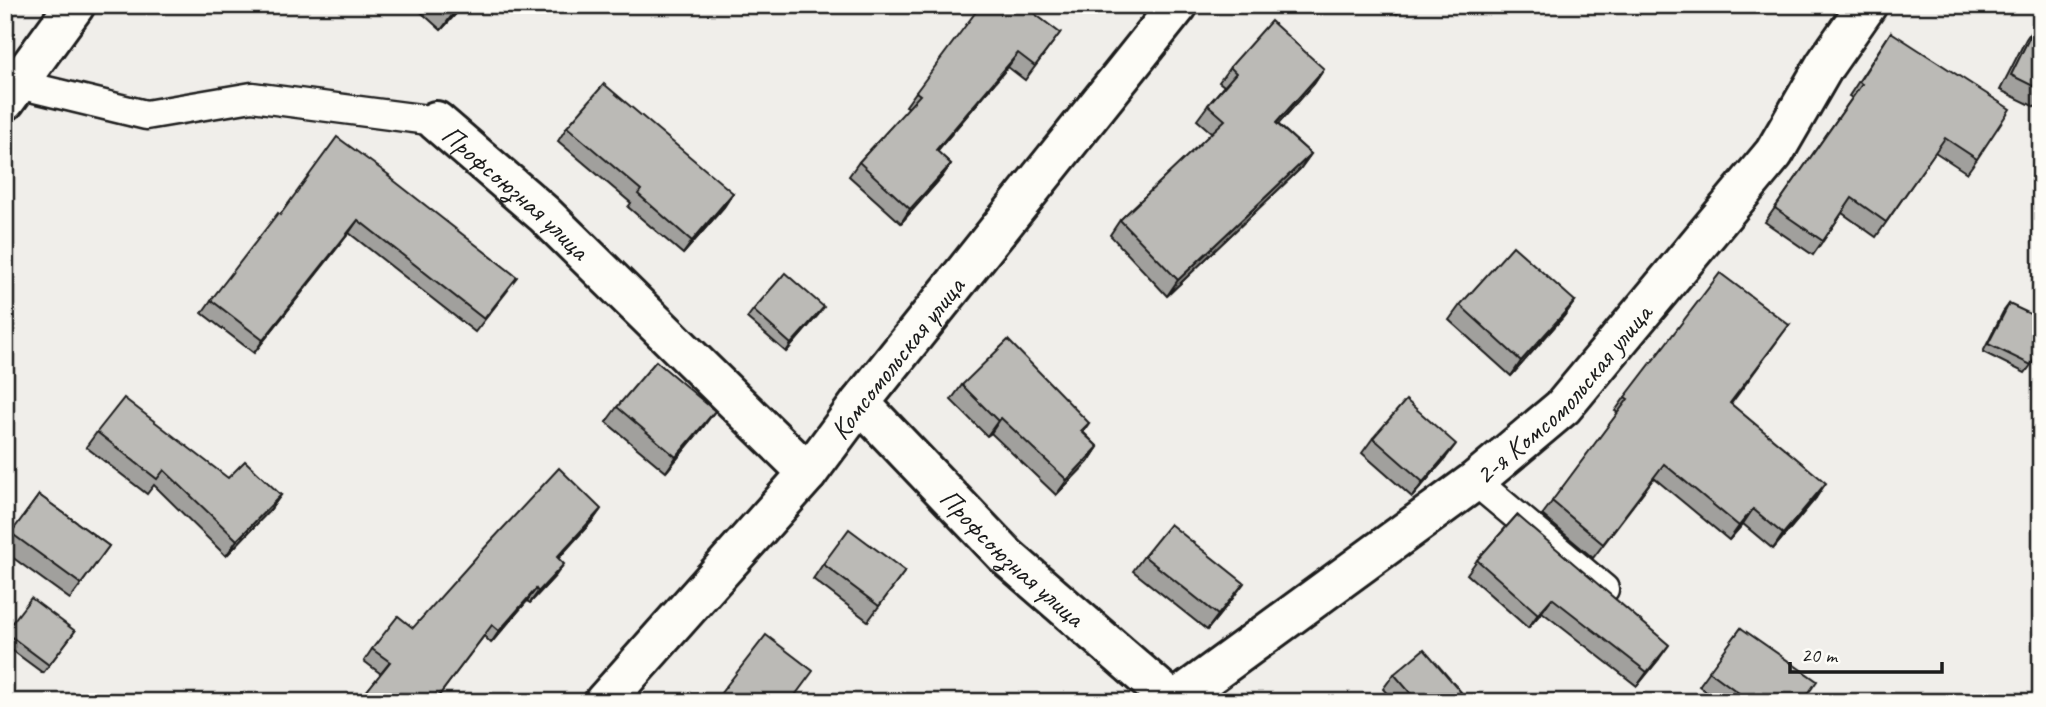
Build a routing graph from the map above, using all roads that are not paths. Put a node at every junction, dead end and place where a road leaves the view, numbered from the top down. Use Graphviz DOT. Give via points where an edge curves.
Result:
graph roads {
  1 [pos="75,5"];
  2 [pos="1178,5"];
  3 [pos="1867,5"];
  4 [pos="11,93"];
  5 [pos="436,121"];
  6 [pos="860,403"];
  7 [pos="807,473"];
  8 [pos="1475,481"];
  9 [pos="1604,589"];
  10 [pos="604,702"];
  11 [pos="1174,702"];
  1 -- 4 [label="street"];
  2 -- 6 [label="street, Комсомольская улица"];
  3 -- 8 [label="street, 2-я Комсомольская улица" via="1766,164 1563,407"];
  4 -- 5 [label="lane, Профсоюзная улица" via="146,115 252,97"];
  5 -- 7 [label="street, Профсоюзная улица" via="544,214"];
  6 -- 7 [label="street, Комсомольская улица"];
  6 -- 11 [label="street, Профсоюзная улица" via="1006,556"];
  7 -- 10 [label="street, Комсомольская улица"];
  8 -- 9 [label="lane"];
  8 -- 11 [label="street, 2-я Комсомольская улица"];
}
